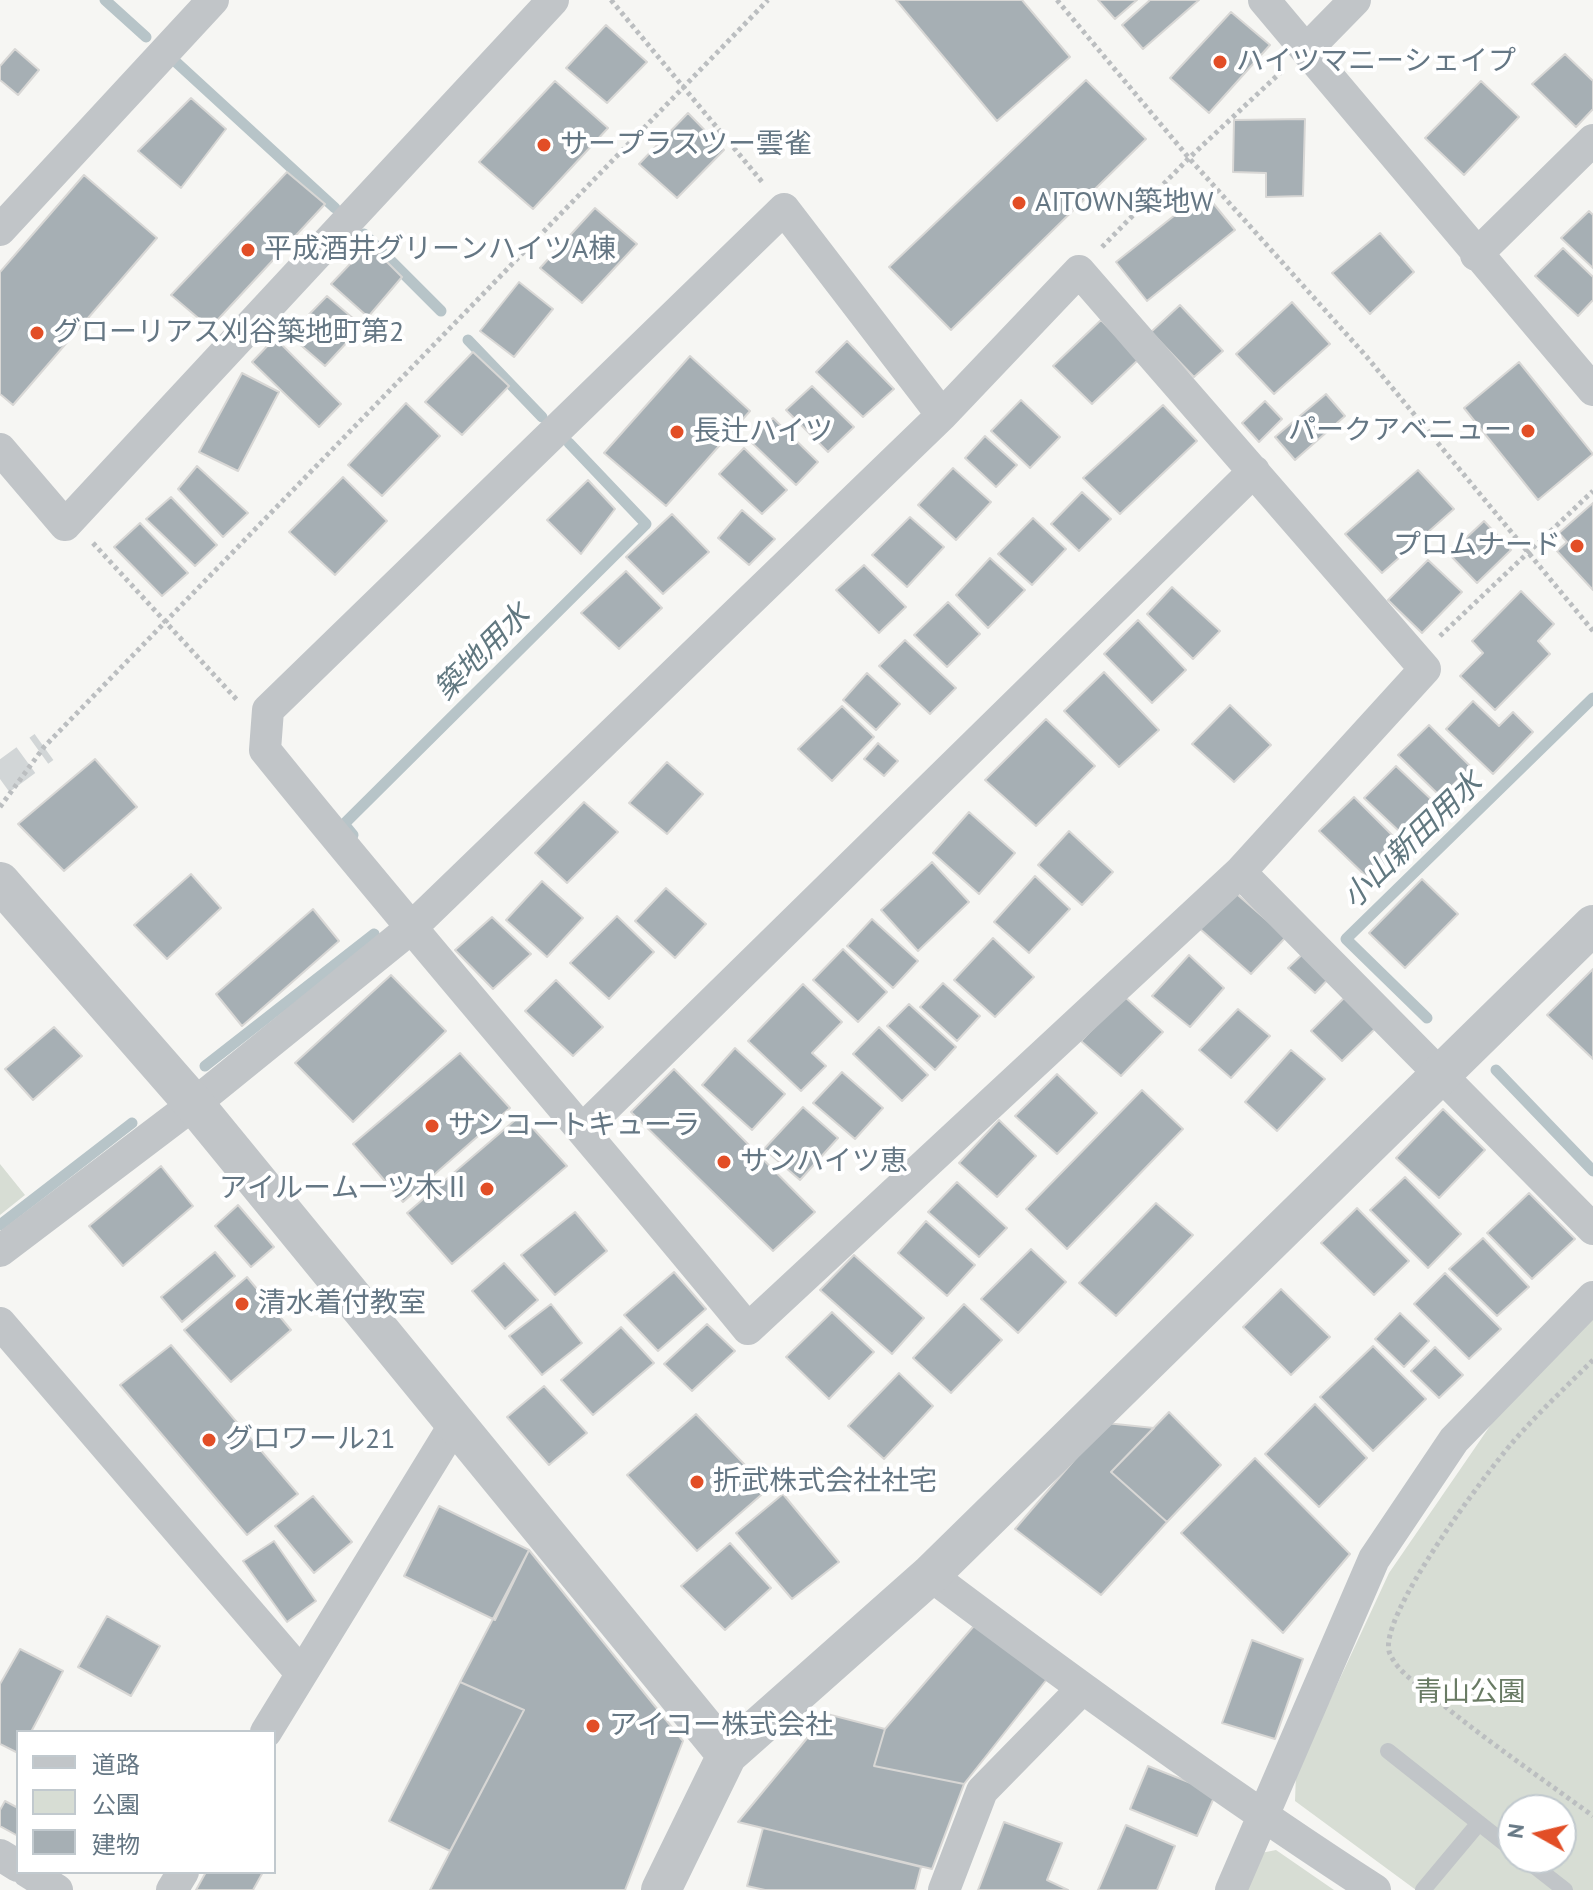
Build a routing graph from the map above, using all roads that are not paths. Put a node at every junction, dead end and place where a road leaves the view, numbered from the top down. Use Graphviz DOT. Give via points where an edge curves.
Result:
graph roads {
  1 [pos="213,0"];
  2 [pos="553,0"];
  3 [pos="1264,0"];
  4 [pos="1355,0"];
  5 [pos="1306,50"];
  6 [pos="1593,140"];
  7 [pos="0,230"];
  8 [pos="1476,255"];
  9 [pos="1593,390"];
  10 [pos="942,415"];
  11 [pos="0,449"];
  12 [pos="1254,471"];
  13 [pos="1240,872"];
  14 [pos="0,882"];
  15 [pos="1593,925"];
  16 [pos="410,929"];
  17 [pos="1441,1077"];
  18 [pos="194,1104"];
  19 [pos="583,1129"];
  20 [pos="1593,1229"];
  21 [pos="0,1251"];
  22 [pos="1593,1297"];
  23 [pos="0,1323"];
  24 [pos="456,1422"];
  25 [pos="930,1575"];
  26 [pos="301,1673"];
  27 [pos="1082,1689"];
  28 [pos="267,1730"];
  29 [pos="1388,1751"];
  30 [pos="727,1755"];
  31 [pos="1264,1818"];
  32 [pos="1479,1823"];
  33 [pos="1497,1837"];
  34 [pos="31,1874"];
  35 [pos="1544,1874"];
  36 [pos="57,1890"];
  37 [pos="661,1890"];
  38 [pos="944,1890"];
  39 [pos="1231,1890"];
  40 [pos="1375,1890"];
  41 [pos="1423,1890"];
  42 [pos="1565,1890"];
  1 -- 7 [label="street"];
  2 -- 11 [label="street" via="65,525"];
  3 -- 5 [label="street"];
  4 -- 5 [label="street"];
  5 -- 8 [label="street"];
  6 -- 8 [label="street"];
  8 -- 9 [label="street"];
  10 -- 12 [label="street" via="1079,271"];
  10 -- 16 [label="street"];
  10 -- 16 [label="street" via="784,209 268,710 265,750"];
  12 -- 13 [label="street" via="1425,669"];
  12 -- 19 [label="street"];
  13 -- 17 [label="street"];
  13 -- 19 [label="street" via="748,1329"];
  14 -- 18 [label="street"];
  15 -- 17 [label="street"];
  16 -- 18 [label="street"];
  16 -- 19 [label="street"];
  17 -- 20 [label="street"];
  17 -- 25 [label="street"];
  18 -- 21 [label="street"];
  18 -- 24 [label="street"];
  22 -- 31 [label="street" via="1454,1440 1374,1559"];
  23 -- 26 [label="street"];
  24 -- 26 [label="street"];
  24 -- 30 [label="street"];
  25 -- 27 [label="street"];
  25 -- 30 [label="street"];
  26 -- 28 [label="street"];
  27 -- 31 [label="street"];
  27 -- 38 [label="street" via="982,1791"];
  29 -- 32 [label="lane"];
  30 -- 37 [label="street"];
  31 -- 39 [label="street"];
  31 -- 40 [label="street"];
  32 -- 33 [label="lane"];
  32 -- 41 [label="lane"];
  34 -- 36 [label="street"];
  35 -- 42 [label="lane"];
}
